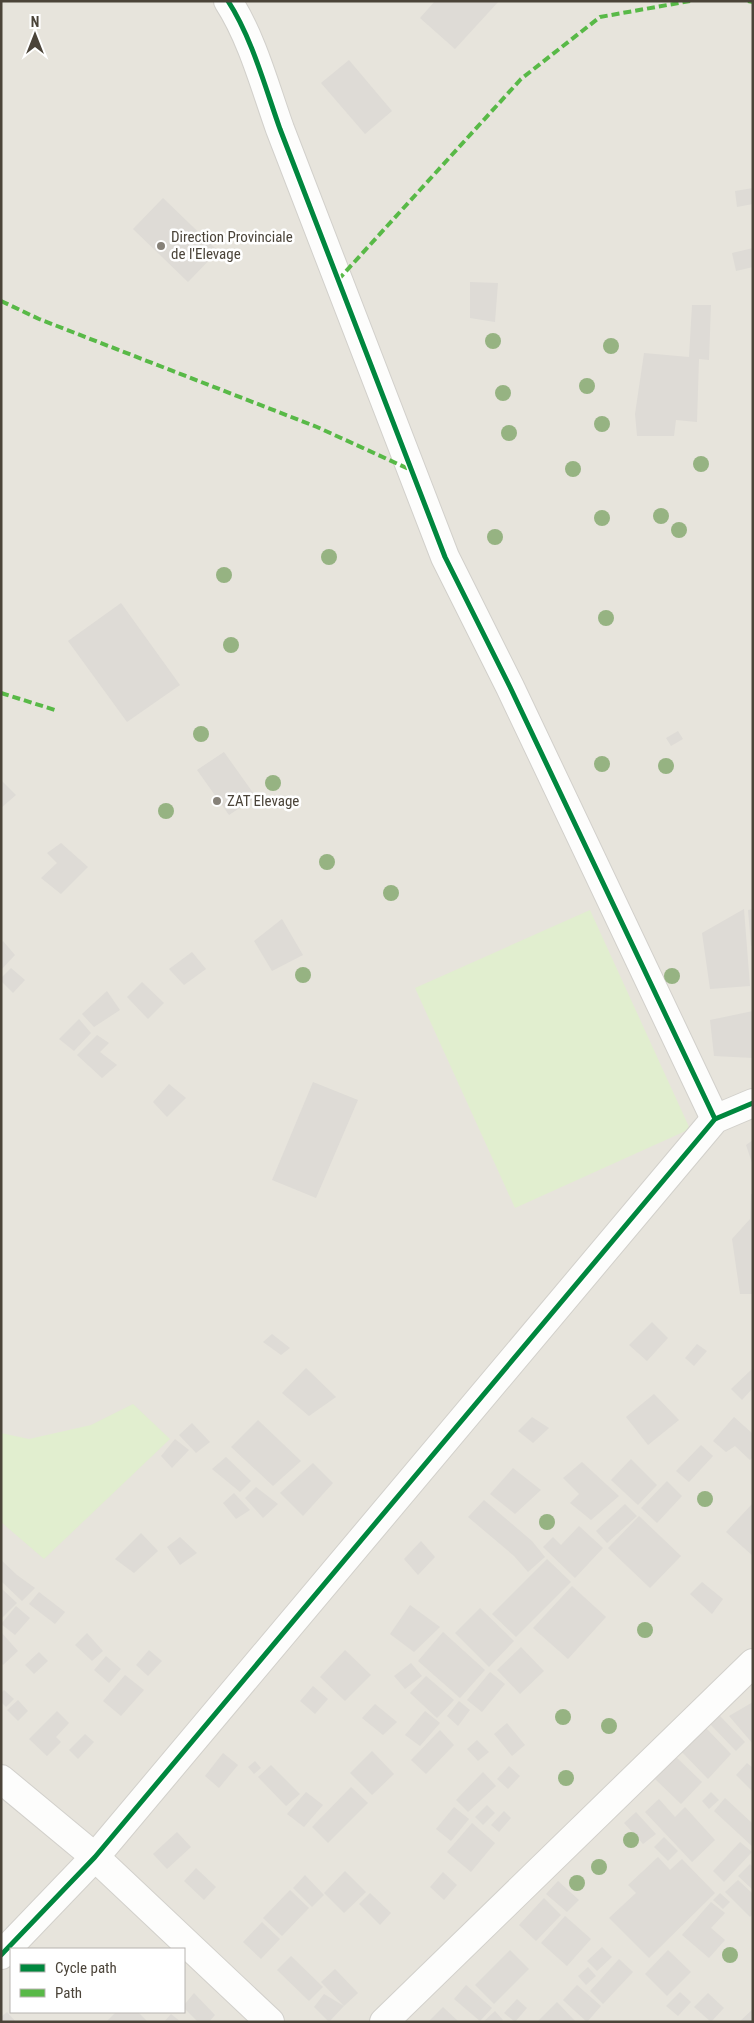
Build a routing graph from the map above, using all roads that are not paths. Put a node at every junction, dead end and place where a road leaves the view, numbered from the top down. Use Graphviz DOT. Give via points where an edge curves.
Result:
graph roads {
  1 [pos="228,1"];
  2 [pos="753,1103"];
  3 [pos="715,1119"];
  4 [pos="753,1663"];
  5 [pos="1,1779"];
  6 [pos="95,1857"];
  7 [pos="1,1955"];
  8 [pos="270,2022"];
  9 [pos="384,2022"];
  1 -- 3 [label="street" via="257,64 445,557"];
  2 -- 3 [label="street"];
  3 -- 6 [label="street"];
  4 -- 9 [label="street"];
  5 -- 6 [label="street"];
  6 -- 7 [label="street"];
  6 -- 8 [label="street"];
}
